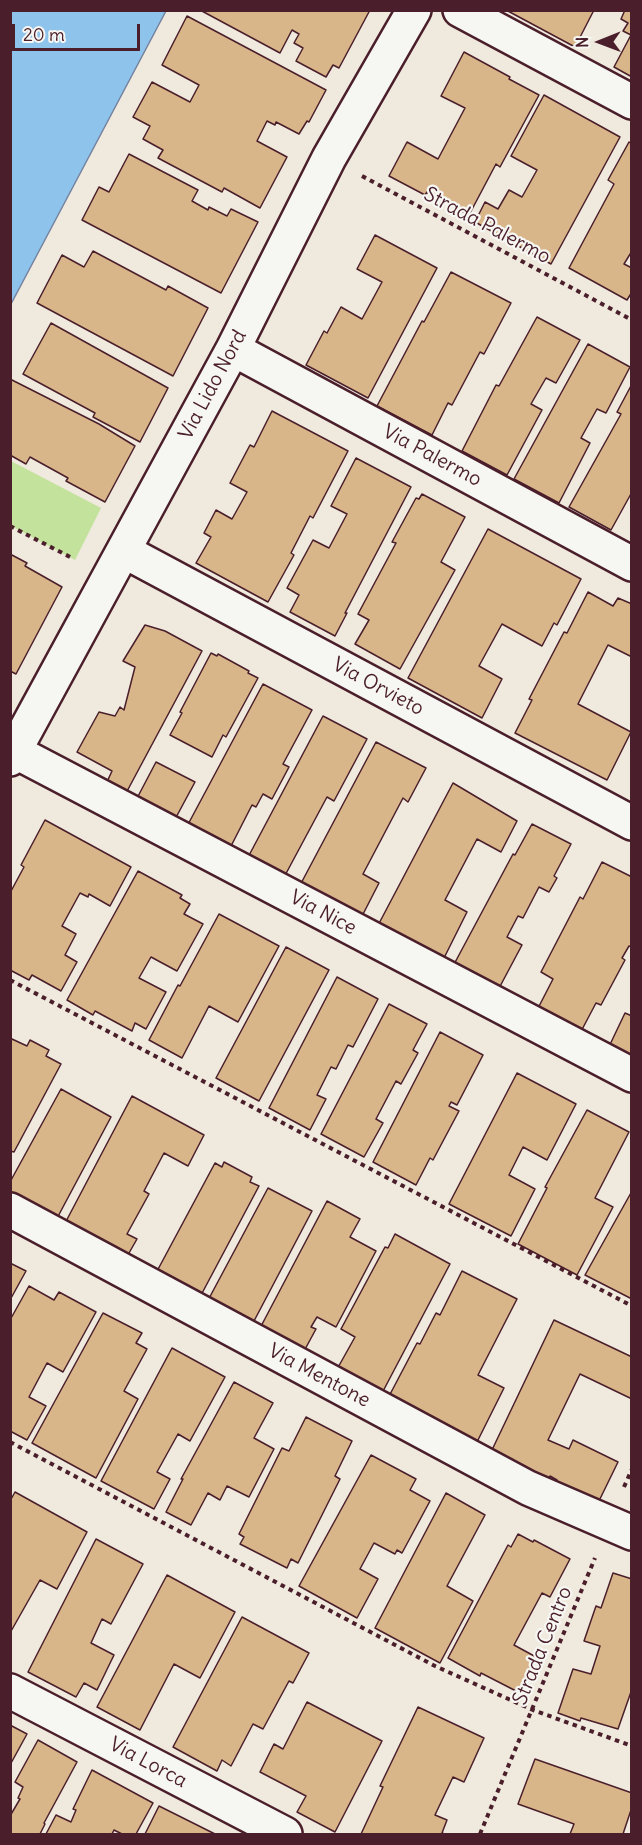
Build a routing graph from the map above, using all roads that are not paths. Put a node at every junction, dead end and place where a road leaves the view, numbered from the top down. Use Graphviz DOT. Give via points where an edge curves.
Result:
graph roads {
  1 [pos="414,10"];
  2 [pos="460,10"];
  3 [pos="632,102"];
  4 [pos="233,349"];
  5 [pos="124,550"];
  6 [pos="632,564"];
  7 [pos="12,755"];
  8 [pos="632,823"];
  9 [pos="632,1075"];
  10 [pos="10,1210"];
  11 [pos="620,1528"];
  12 [pos="10,1691"];
  13 [pos="285,1834"];
  1 -- 4 [label="street, Via Lido Nord" via="329,158"];
  2 -- 3 [label="street"];
  4 -- 5 [label="street, Via Lido Nord"];
  4 -- 6 [label="street, Via Palermo"];
  5 -- 7 [label="street, Via Lido Nord"];
  5 -- 8 [label="street, Via Orvieto"];
  7 -- 9 [label="street, Via Nice"];
  10 -- 11 [label="street, Via Mentone" via="528,1488"];
  12 -- 13 [label="street, Via Lorca"];
}
